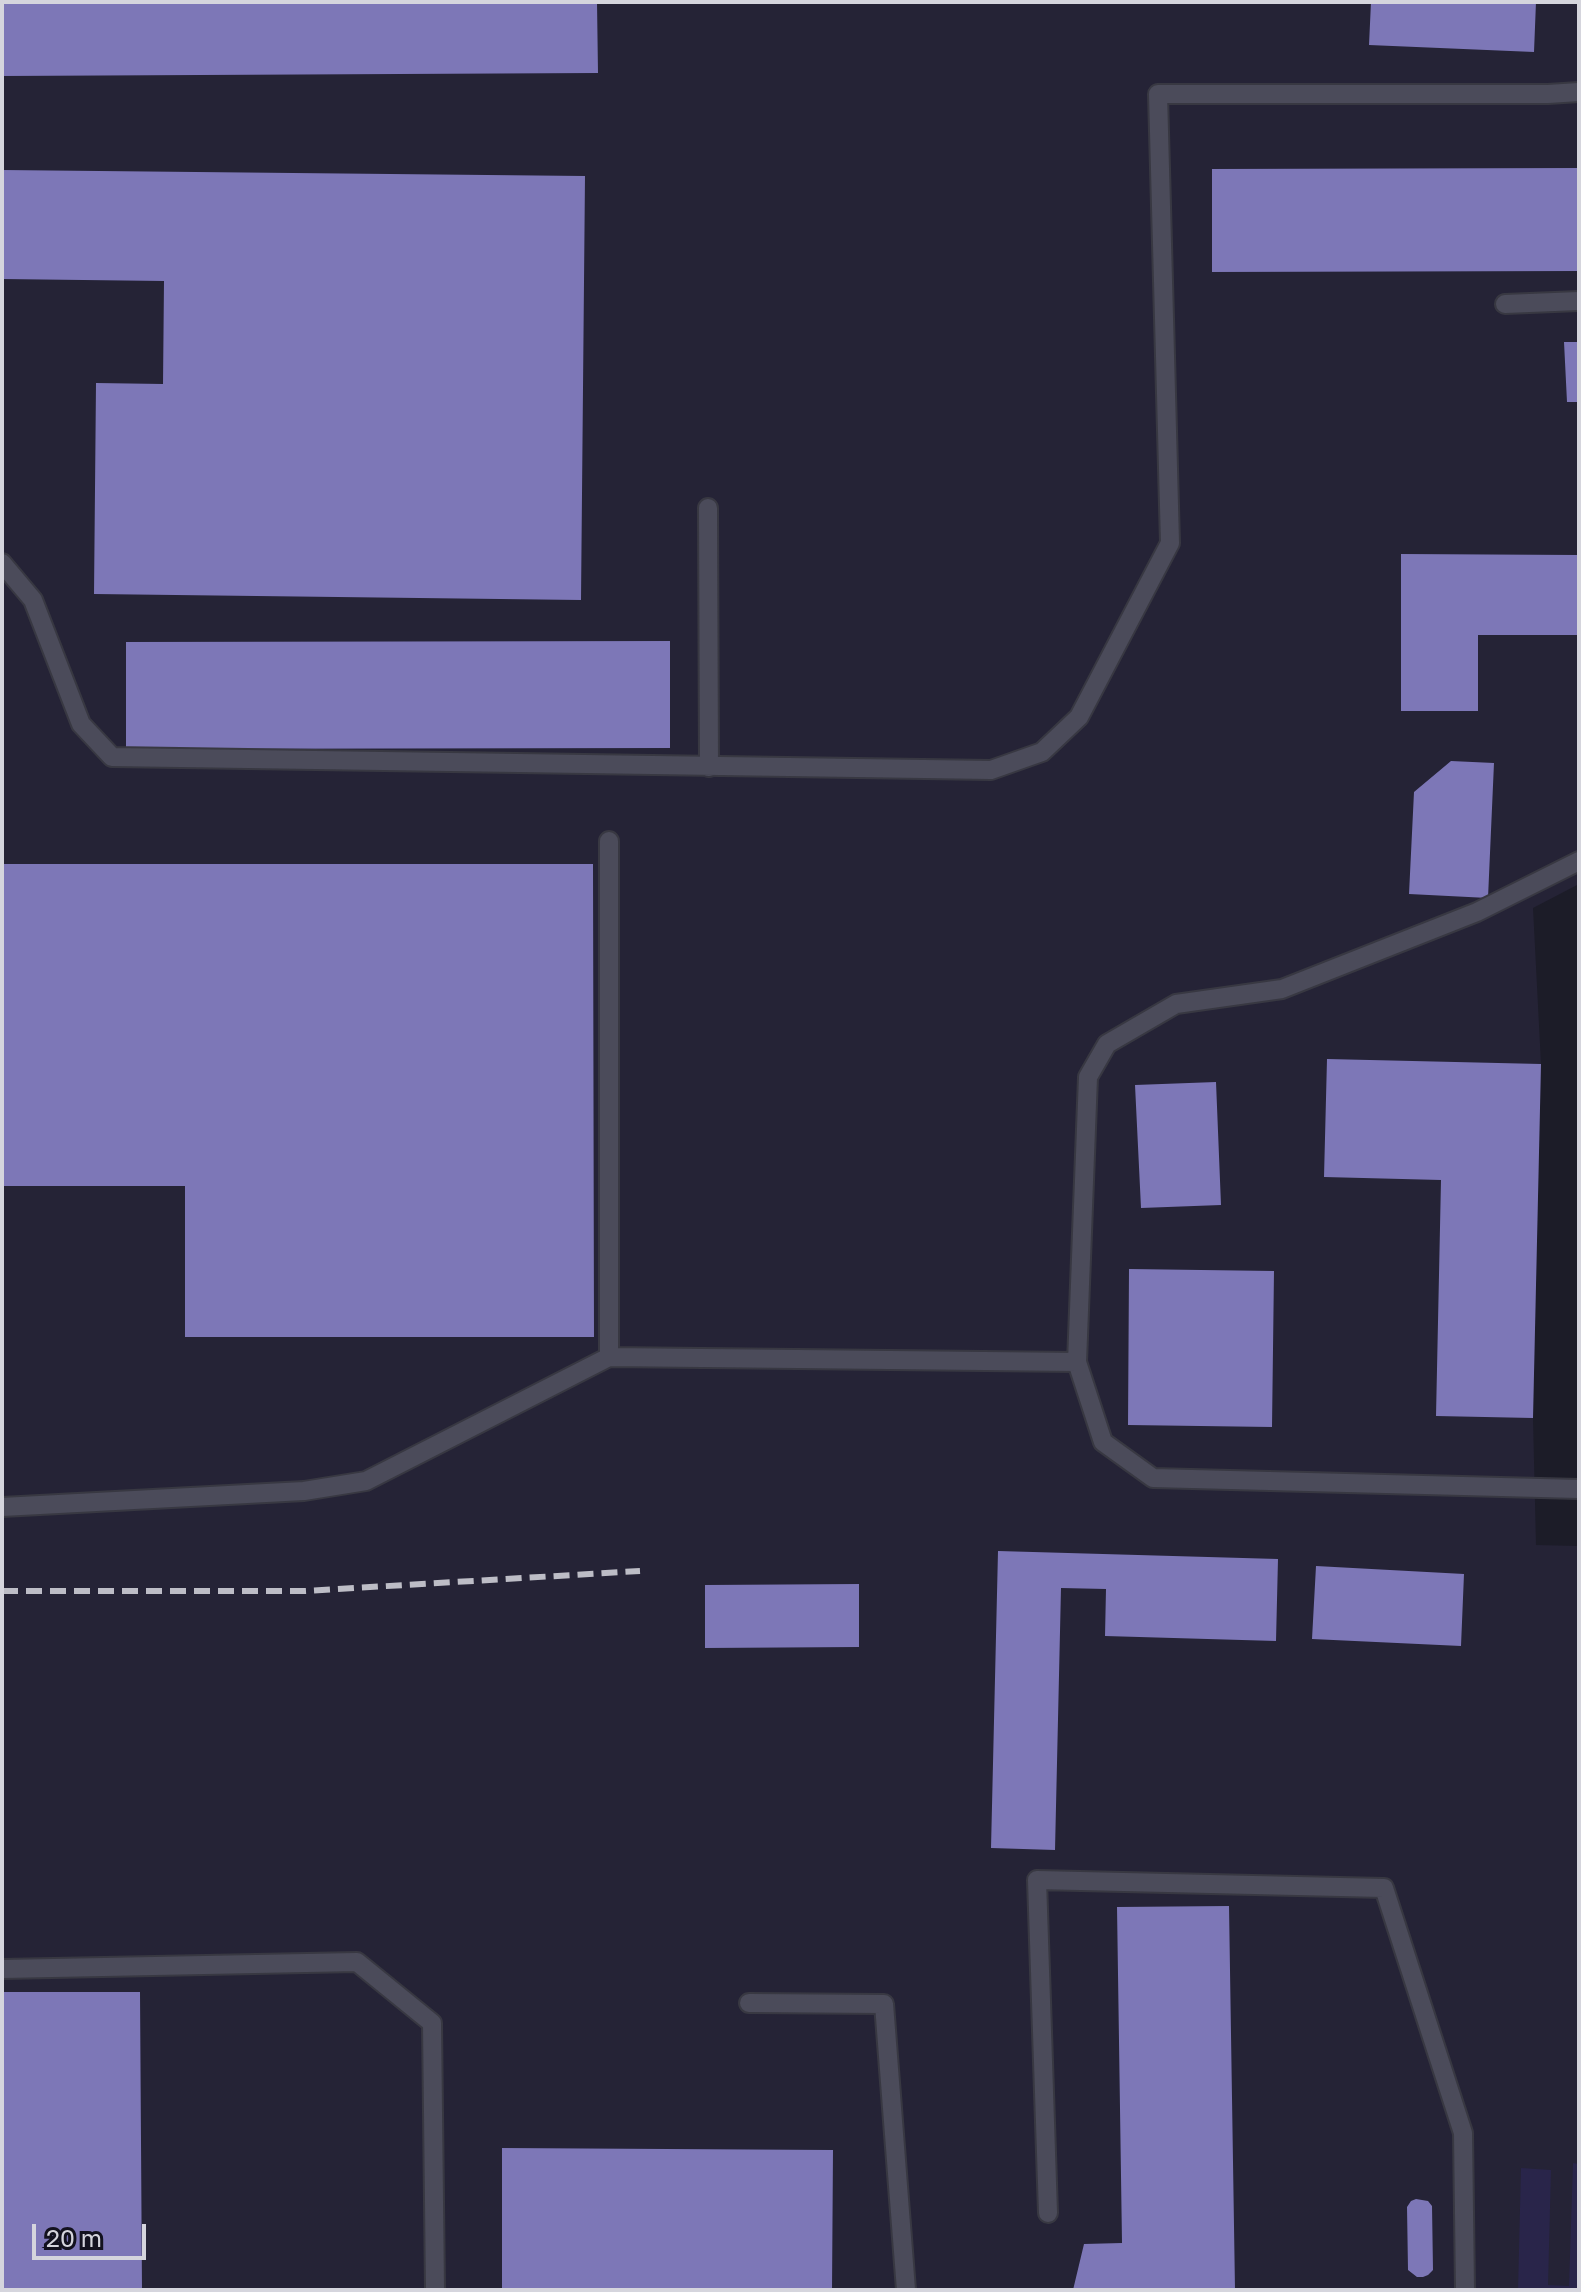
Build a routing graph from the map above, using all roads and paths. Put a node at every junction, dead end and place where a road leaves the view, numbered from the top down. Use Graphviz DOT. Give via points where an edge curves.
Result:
graph roads {
  1 [pos="1579,92"];
  2 [pos="1579,301"];
  3 [pos="1505,304"];
  4 [pos="708,508"];
  5 [pos="2,563"];
  6 [pos="709,767"];
  7 [pos="609,841"];
  8 [pos="1579,861"];
  9 [pos="609,1357"];
  10 [pos="1077,1362"];
  11 [pos="1579,1489"];
  12 [pos="2,1507"];
  13 [pos="2,1969"];
  14 [pos="749,2003"];
  15 [pos="1048,2213"];
  16 [pos="435,2290"];
  17 [pos="906,2290"];
  18 [pos="1465,2290"];
  1 -- 6 [label="lane" via="1158,94 1170,543 1079,717 1042,752 991,770"];
  2 -- 3 [label="lane"];
  4 -- 6 [label="lane"];
  5 -- 6 [label="lane" via="33,600 81,724 112,757"];
  7 -- 9 [label="lane"];
  8 -- 10 [label="lane" via="1477,912 1282,989 1176,1004 1107,1044 1088,1077"];
  9 -- 10 [label="lane"];
  9 -- 12 [label="lane" via="366,1481 304,1491"];
  10 -- 11 [label="lane" via="1103,1442 1153,1478"];
  13 -- 16 [label="lane" via="357,1962 432,2023"];
  14 -- 17 [label="lane" via="884,2004"];
  15 -- 18 [label="lane" via="1037,1880 1384,1888 1463,2133"];
}
